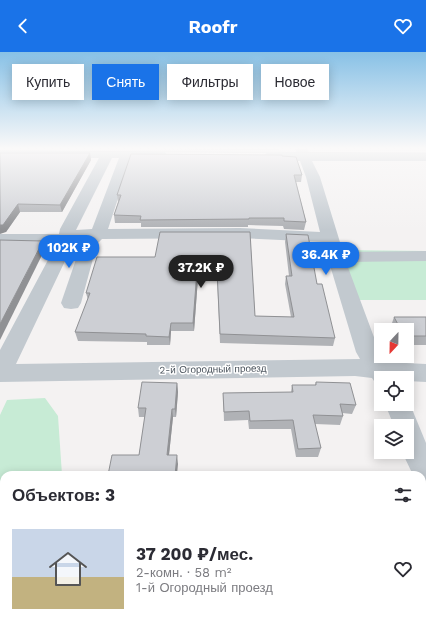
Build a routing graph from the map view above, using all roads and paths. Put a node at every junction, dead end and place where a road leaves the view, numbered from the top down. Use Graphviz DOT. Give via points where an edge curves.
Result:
graph roads {
  1 [pos="97,176"];
  2 [pos="119,176"];
  3 [pos="312,176"];
  4 [pos="98,234"];
  5 [pos="67,236"];
  6 [pos="330,237"];
  7 [pos="0,239"];
  8 [pos="426,256"];
  9 [pos="337,257"];
  10 [pos="71,303"];
  11 [pos="379,371"];
  12 [pos="0,372"];
  13 [pos="374,373"];
  14 [pos="426,373"];
  15 [pos="414,374"];
  16 [pos="414,448"];
  17 [pos="426,471"];
  1 -- 5 [label="street" via="68,229"];
  2 -- 4 [label="street"];
  3 -- 6 [label="street"];
  4 -- 5 [label="street"];
  4 -- 6 [label="street" via="240,233"];
  4 -- 10 [label="street" via="89,242"];
  5 -- 7 [label="street" via="56,240"];
  5 -- 12 [label="street"];
  6 -- 9 [label="street"];
  8 -- 9 [label="street"];
  9 -- 11 [label="street" via="367,352"];
  12 -- 13 [label="street, 2-й Огородный проезд" via="355,367"];
  14 -- 15 [label="street, 2-й Огородный проезд"];
  16 -- 17 [label="street"];
}
